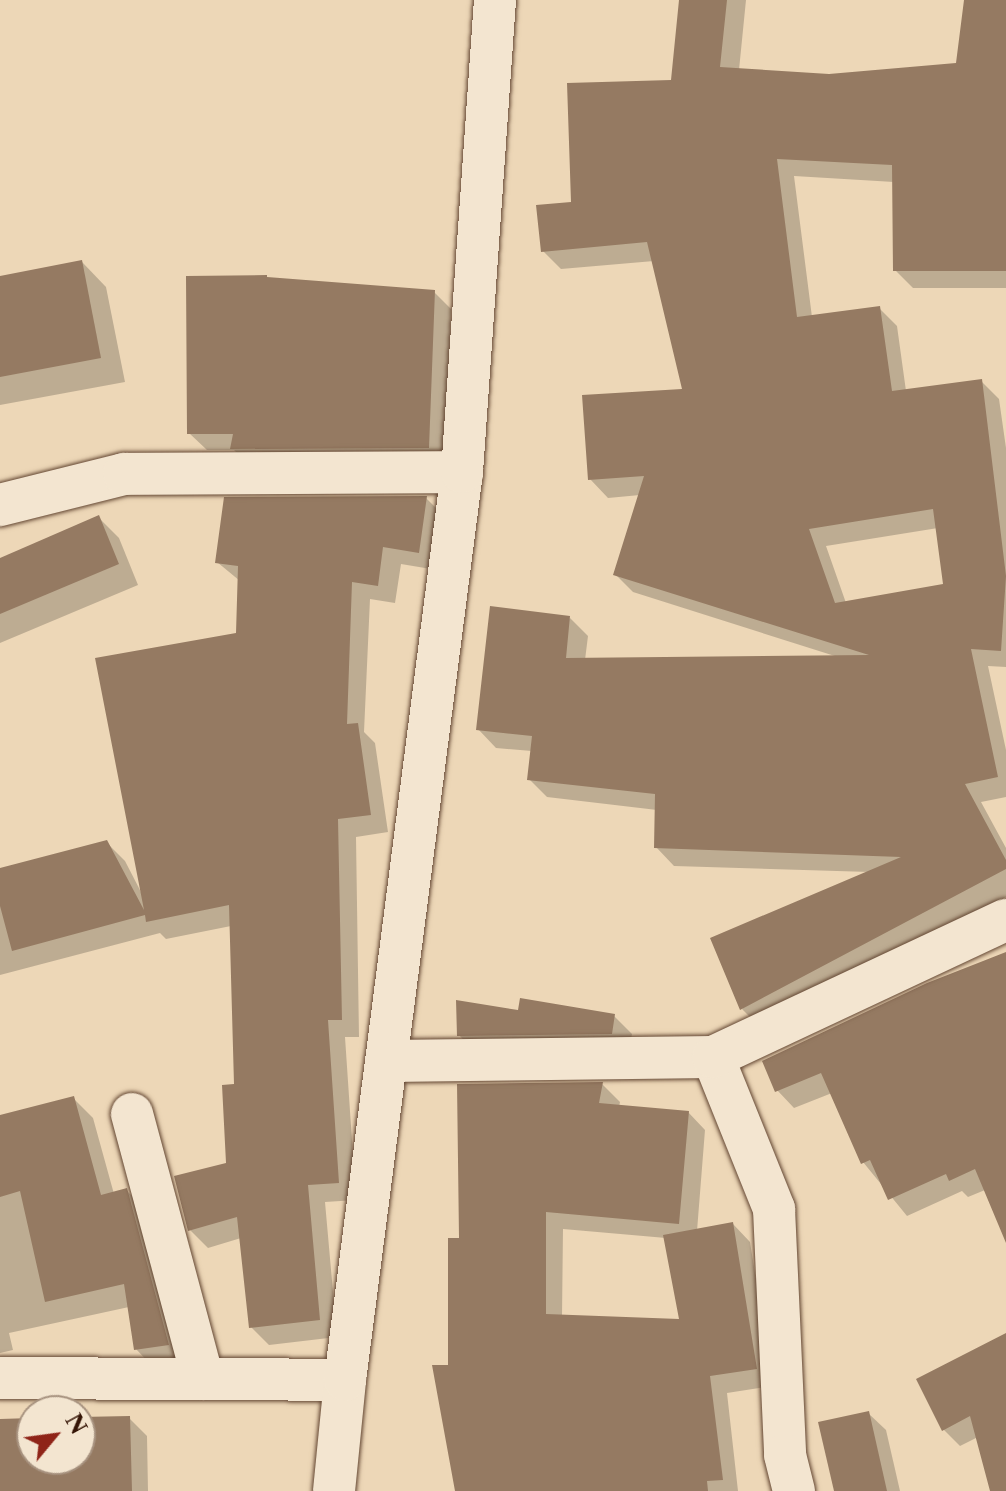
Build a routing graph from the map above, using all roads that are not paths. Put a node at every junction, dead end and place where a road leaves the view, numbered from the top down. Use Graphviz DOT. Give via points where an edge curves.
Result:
graph roads {
  1 [pos="495,0"];
  2 [pos="462,472"];
  3 [pos="0,505"];
  4 [pos="1006,920"];
  5 [pos="713,1057"];
  6 [pos="389,1061"];
  7 [pos="132,1114"];
  8 [pos="0,1378"];
  9 [pos="203,1379"];
  10 [pos="345,1380"];
  11 [pos="334,1491"];
  12 [pos="794,1491"];
  1 -- 2 [label="street"];
  2 -- 3 [label="street" via="124,474"];
  2 -- 6 [label="street"];
  4 -- 5 [label="street"];
  5 -- 6 [label="street"];
  5 -- 12 [label="street" via="774,1209 785,1455"];
  6 -- 10 [label="street"];
  7 -- 9 [label="street"];
  8 -- 9 [label="street"];
  9 -- 10 [label="street"];
  10 -- 11 [label="street"];
}
